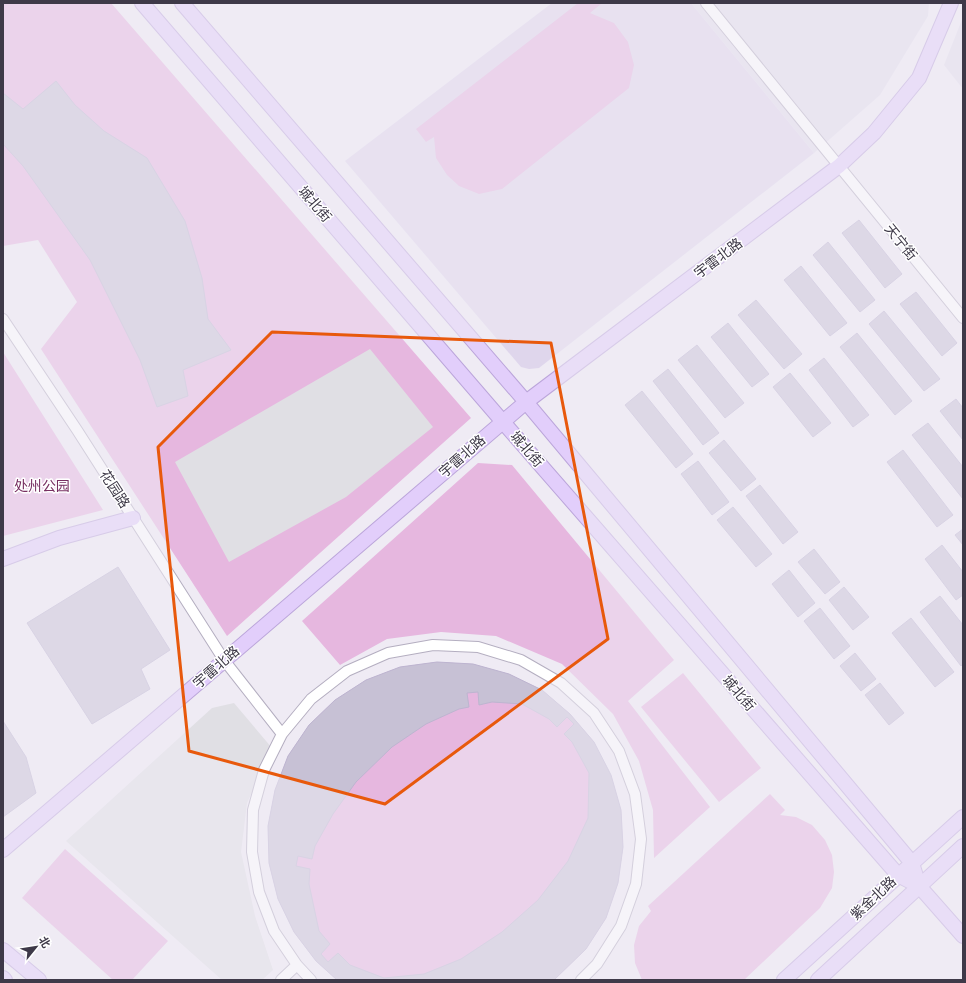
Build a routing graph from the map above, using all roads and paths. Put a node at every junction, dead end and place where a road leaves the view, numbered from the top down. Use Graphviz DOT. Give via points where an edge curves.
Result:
graph roads {
  1 [pos="142,3"];
  2 [pos="182,3"];
  3 [pos="706,3"];
  4 [pos="951,3"];
  5 [pos="839,166"];
  6 [pos="963,318"];
  7 [pos="3,319"];
  8 [pos="526,402"];
  9 [pos="503,422"];
  10 [pos="133,518"];
  11 [pos="3,559"];
  12 [pos="224,660"];
  13 [pos="282,734"];
  14 [pos="963,817"];
  15 [pos="963,846"];
  16 [pos="3,850"];
  17 [pos="912,864"];
  18 [pos="898,875"];
  19 [pos="919,886"];
  20 [pos="963,936"];
  21 [pos="3,950"];
  22 [pos="297,965"];
  23 [pos="3,978"];
  24 [pos="5,980"];
  25 [pos="38,980"];
  26 [pos="281,980"];
  27 [pos="311,980"];
  28 [pos="581,980"];
  29 [pos="784,980"];
  30 [pos="818,980"];
  1 -- 9 [label="main road, 城北街"];
  2 -- 8 [label="main road, 城北街"];
  3 -- 5 [label="street, 天宁街"];
  4 -- 5 [label="main road, 宇雷北路" via="919,78 874,133"];
  5 -- 6 [label="street, 天宁街"];
  5 -- 8 [label="main road, 宇雷北路"];
  7 -- 10 [label="street, 花园路"];
  8 -- 9 [label="main road, 宇雷北路"];
  8 -- 17 [label="main road, 城北街"];
  9 -- 12 [label="main road, 宇雷北路"];
  9 -- 18 [label="main road, 城北街"];
  10 -- 11 [label="main road" via="59,538"];
  10 -- 12 [label="street, 花园路"];
  12 -- 13 [label="street, 花园路"];
  12 -- 16 [label="main road, 宇雷北路"];
  13 -- 22 [label="street" via="264,770 253,810 252,852 259,892 274,931"];
  13 -- 28 [label="street" via="311,699 335,680 347,671 388,653 433,645 478,647 521,660 561,682 594,713 619,751 635,794 641,839 636,884 621,926 597,964"];
  14 -- 17 [label="main road, 紫金北路"];
  15 -- 19 [label="main road, 紫金北路"];
  17 -- 18 [label="main road, 紫金北路"];
  17 -- 19 [label="main road, 城北街"];
  18 -- 19 [label="main road, 城北街"];
  18 -- 29 [label="main road, 紫金北路"];
  19 -- 20 [label="main road, 城北街"];
  19 -- 30 [label="main road, 紫金北路"];
  21 -- 25 [label="main road"];
  22 -- 26 [label="street"];
  22 -- 27 [label="street"];
  23 -- 24 [label="main road"];
}
